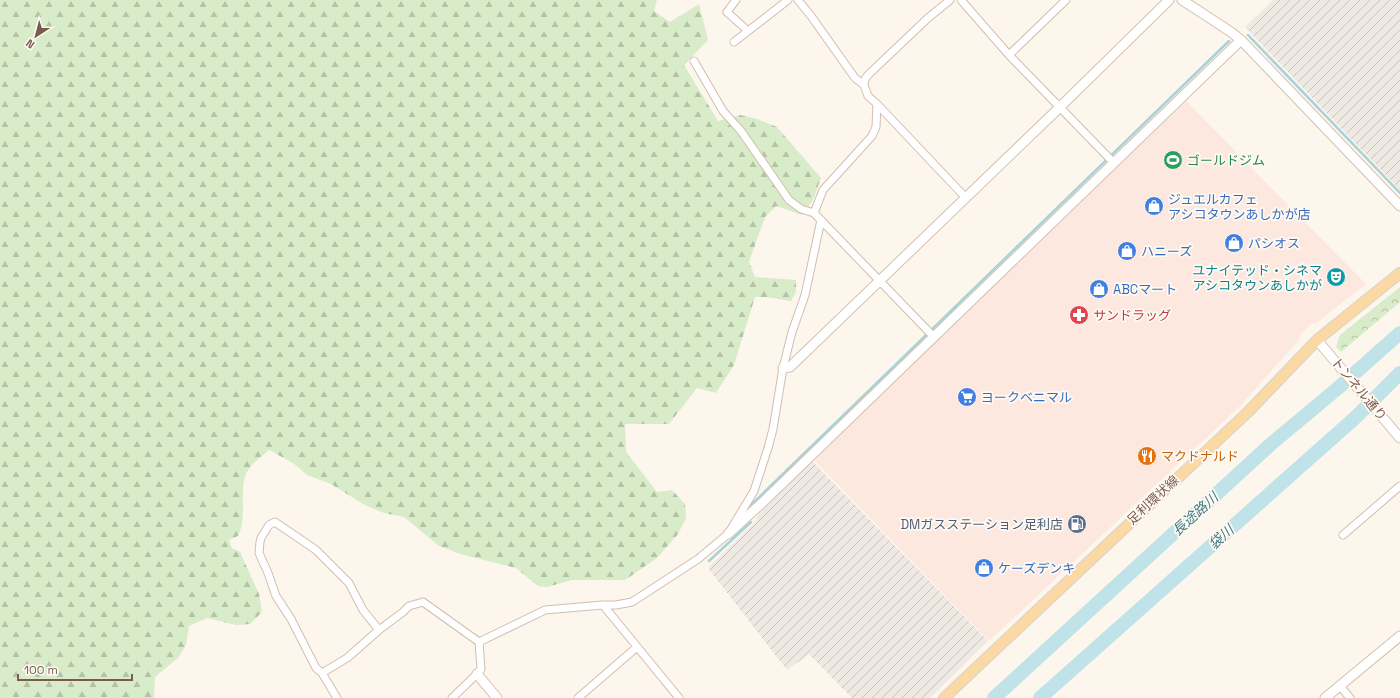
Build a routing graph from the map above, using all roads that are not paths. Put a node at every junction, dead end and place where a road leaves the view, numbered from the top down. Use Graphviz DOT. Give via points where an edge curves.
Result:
graph roads {
  1 [pos="736,0"];
  2 [pos="798,0"];
  3 [pos="950,0"];
  4 [pos="961,0"];
  5 [pos="1066,0"];
  6 [pos="1168,0"];
  7 [pos="1182,0"];
  8 [pos="783,1"];
  9 [pos="748,31"];
  10 [pos="1240,40"];
  11 [pos="734,42"];
  12 [pos="1009,55"];
  13 [pos="694,61"];
  14 [pos="864,85"];
  15 [pos="877,104"];
  16 [pos="1059,108"];
  17 [pos="1113,162"];
  18 [pos="966,198"];
  19 [pos="1400,206"];
  20 [pos="814,213"];
  21 [pos="821,220"];
  22 [pos="1400,272"];
  23 [pos="879,281"];
  24 [pos="934,337"];
  25 [pos="1318,340"];
  26 [pos="783,368"];
  27 [pos="1400,438"];
  28 [pos="1400,486"];
  29 [pos="728,534"];
  30 [pos="1343,535"];
  31 [pos="603,605"];
  32 [pos="379,630"];
  33 [pos="1400,636"];
  34 [pos="479,642"];
  35 [pos="637,648"];
  36 [pos="322,673"];
  37 [pos="477,674"];
  38 [pos="1340,686"];
  39 [pos="337,698"];
  40 [pos="452,698"];
  41 [pos="497,698"];
  42 [pos="578,698"];
  43 [pos="679,698"];
  44 [pos="944,698"];
  45 [pos="1325,698"];
  46 [pos="1350,698"];
  1 -- 9 [label="street" via="727,12"];
  2 -- 14 [label="street" via="854,78"];
  3 -- 14 [label="street" via="869,74 864,79"];
  4 -- 12 [label="street"];
  5 -- 12 [label="street"];
  6 -- 16 [label="street"];
  7 -- 10 [label="street"];
  8 -- 9 [label="street"];
  9 -- 11 [label="street"];
  10 -- 17 [label="street"];
  10 -- 19 [label="street"];
  12 -- 16 [label="street"];
  13 -- 20 [label="street" via="723,111 741,131 789,200 801,209"];
  14 -- 15 [label="street" via="868,96"];
  15 -- 18 [label="street"];
  15 -- 20 [label="street" via="876,127 872,136 823,190"];
  16 -- 17 [label="street"];
  16 -- 18 [label="street"];
  17 -- 24 [label="street"];
  18 -- 23 [label="street"];
  20 -- 21 [label="street"];
  21 -- 23 [label="street"];
  21 -- 26 [label="street" via="805,295"];
  22 -- 25 [label="main road, 足利環状線"];
  23 -- 24 [label="street"];
  23 -- 26 [label="street" via="790,367"];
  24 -- 29 [label="street"];
  25 -- 27 [label="street, トンネル通り"];
  25 -- 44 [label="main road, 足利環状線" via="1249,411"];
  26 -- 29 [label="street" via="768,448 754,490"];
  28 -- 30 [label="street"];
  29 -- 31 [label="street" via="698,559 632,602"];
  31 -- 34 [label="street" via="544,610"];
  31 -- 35 [label="street"];
  32 -- 34 [label="street" via="409,606 423,602"];
  32 -- 36 [label="street" via="347,658"];
  32 -- 36 [label="street" via="363,610 349,582 316,550 272,522 260,542 260,556 276,596 316,668"];
  33 -- 38 [label="street"];
  34 -- 37 [label="street" via="481,669"];
  35 -- 42 [label="street"];
  35 -- 43 [label="street"];
  36 -- 39 [label="street"];
  37 -- 40 [label="street"];
  37 -- 41 [label="street"];
  38 -- 45 [label="street"];
  38 -- 46 [label="street"];
}
